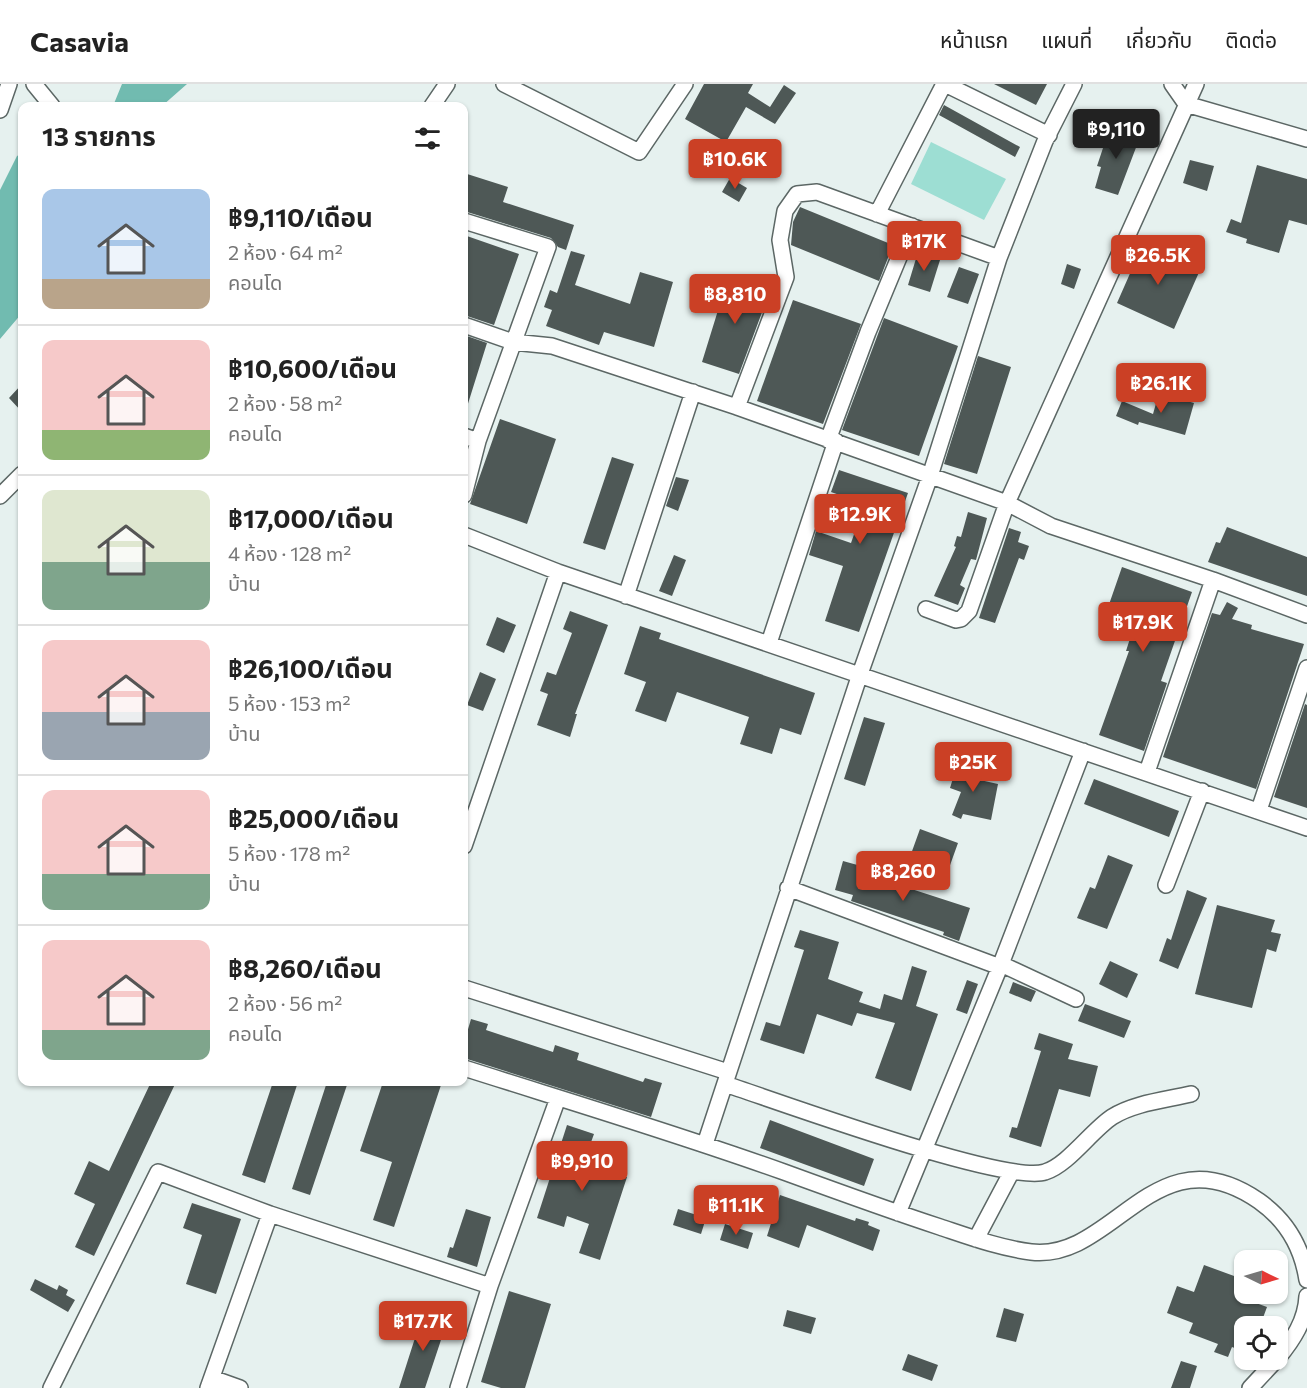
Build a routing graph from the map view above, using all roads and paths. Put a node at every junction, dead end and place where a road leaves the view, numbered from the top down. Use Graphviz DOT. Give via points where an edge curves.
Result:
graph roads {
  1 [pos="9,84"];
  2 [pos="34,84"];
  3 [pos="447,84"];
  4 [pos="504,84"];
  5 [pos="685,84"];
  6 [pos="944,84"];
  7 [pos="1074,84"];
  8 [pos="1172,84"];
  9 [pos="1196,84"];
  10 [pos="49,102"];
  11 [pos="435,102"];
  12 [pos="1186,104"];
  13 [pos="0,110"];
  14 [pos="1048,135"];
  15 [pos="1307,139"];
  16 [pos="877,214"];
  17 [pos="468,222"];
  18 [pos="912,226"];
  19 [pos="999,258"];
  20 [pos="468,327"];
  21 [pos="513,342"];
  22 [pos="693,392"];
  23 [pos="737,407"];
  24 [pos="471,439"];
  25 [pos="832,440"];
  26 [pos="468,463"];
  27 [pos="930,476"];
  28 [pos="18,478"];
  29 [pos="0,496"];
  30 [pos="1007,503"];
  31 [pos="468,538"];
  32 [pos="558,572"];
  33 [pos="1213,580"];
  34 [pos="626,596"];
  35 [pos="926,609"];
  36 [pos="1307,615"];
  37 [pos="769,643"];
  38 [pos="1307,668"];
  39 [pos="860,674"];
  40 [pos="1083,751"];
  41 [pos="1147,772"];
  42 [pos="1202,791"];
  43 [pos="1259,810"];
  44 [pos="1307,828"];
  45 [pos="468,834"];
  46 [pos="1166,885"];
  47 [pos="788,888"];
  48 [pos="1001,966"];
  49 [pos="468,989"];
  50 [pos="1076,999"];
  51 [pos="468,1069"];
  52 [pos="727,1078"];
  53 [pos="1191,1094"];
  54 [pos="558,1098"];
  55 [pos="705,1144"];
  56 [pos="923,1149"];
  57 [pos="1011,1173"];
  58 [pos="898,1213"];
  59 [pos="270,1214"];
  60 [pos="976,1239"];
  61 [pos="1307,1280"];
  62 [pos="490,1286"];
  63 [pos="1307,1296"];
  64 [pos="1288,1346"];
  65 [pos="1266,1370"];
  66 [pos="210,1383"];
  67 [pos="51,1388"];
  68 [pos="240,1388"];
  69 [pos="458,1388"];
  70 [pos="1250,1388"];
  1 -- 13 [label="street"];
  2 -- 10 [label="street"];
  3 -- 11 [label="street"];
  4 -- 5 [label="street" via="639,152"];
  6 -- 14 [label="street"];
  6 -- 16 [label="street"];
  7 -- 14 [label="street"];
  8 -- 12 [label="street"];
  9 -- 12 [label="street"];
  12 -- 15 [label="street"];
  12 -- 30 [label="street"];
  14 -- 19 [label="street"];
  16 -- 18 [label="street"];
  16 -- 23 [label="street" via="817,192 797,194 785,211 780,240 786,277"];
  17 -- 21 [label="street" via="548,247"];
  18 -- 19 [label="street"];
  18 -- 25 [label="street" via="868,332"];
  19 -- 27 [label="street"];
  20 -- 21 [label="street"];
  21 -- 22 [label="street" via="552,346"];
  21 -- 24 [label="street"];
  22 -- 23 [label="street"];
  22 -- 34 [label="street"];
  23 -- 25 [label="street"];
  24 -- 26 [label="street"];
  25 -- 27 [label="street"];
  25 -- 37 [label="street"];
  27 -- 30 [label="street"];
  27 -- 39 [label="street"];
  28 -- 29 [label="street"];
  30 -- 33 [label="street" via="1050,526"];
  30 -- 35 [label="street" via="966,616 956,620"];
  31 -- 32 [label="street"];
  32 -- 34 [label="street"];
  32 -- 45 [label="street"];
  33 -- 36 [label="street"];
  33 -- 41 [label="street"];
  34 -- 37 [label="street"];
  37 -- 39 [label="street"];
  38 -- 43 [label="street"];
  39 -- 40 [label="street"];
  39 -- 47 [label="street"];
  40 -- 41 [label="street"];
  40 -- 48 [label="street"];
  41 -- 42 [label="street"];
  42 -- 43 [label="street"];
  42 -- 46 [label="street"];
  43 -- 44 [label="street"];
  47 -- 48 [label="street"];
  47 -- 52 [label="street"];
  48 -- 50 [label="street"];
  48 -- 56 [label="street"];
  49 -- 52 [label="street"];
  51 -- 54 [label="street"];
  52 -- 55 [label="street"];
  52 -- 56 [label="street"];
  53 -- 57 [label="street" via="1115,1115 1049,1171"];
  54 -- 55 [label="street"];
  54 -- 62 [label="street"];
  55 -- 58 [label="street"];
  56 -- 57 [label="street"];
  56 -- 58 [label="street"];
  57 -- 60 [label="street"];
  58 -- 60 [label="street"];
  59 -- 62 [label="street"];
  59 -- 66 [label="street"];
  59 -- 67 [label="street" via="158,1173"];
  60 -- 61 [label="street" via="1032,1252 1062,1250 1076,1245 1157,1191 1182,1183 1210,1182 1244,1192 1276,1215 1297,1244"];
  62 -- 69 [label="street"];
  63 -- 64 [label="street" via="1301,1322"];
  65 -- 70 [label="street"];
  66 -- 68 [label="street"];
}
